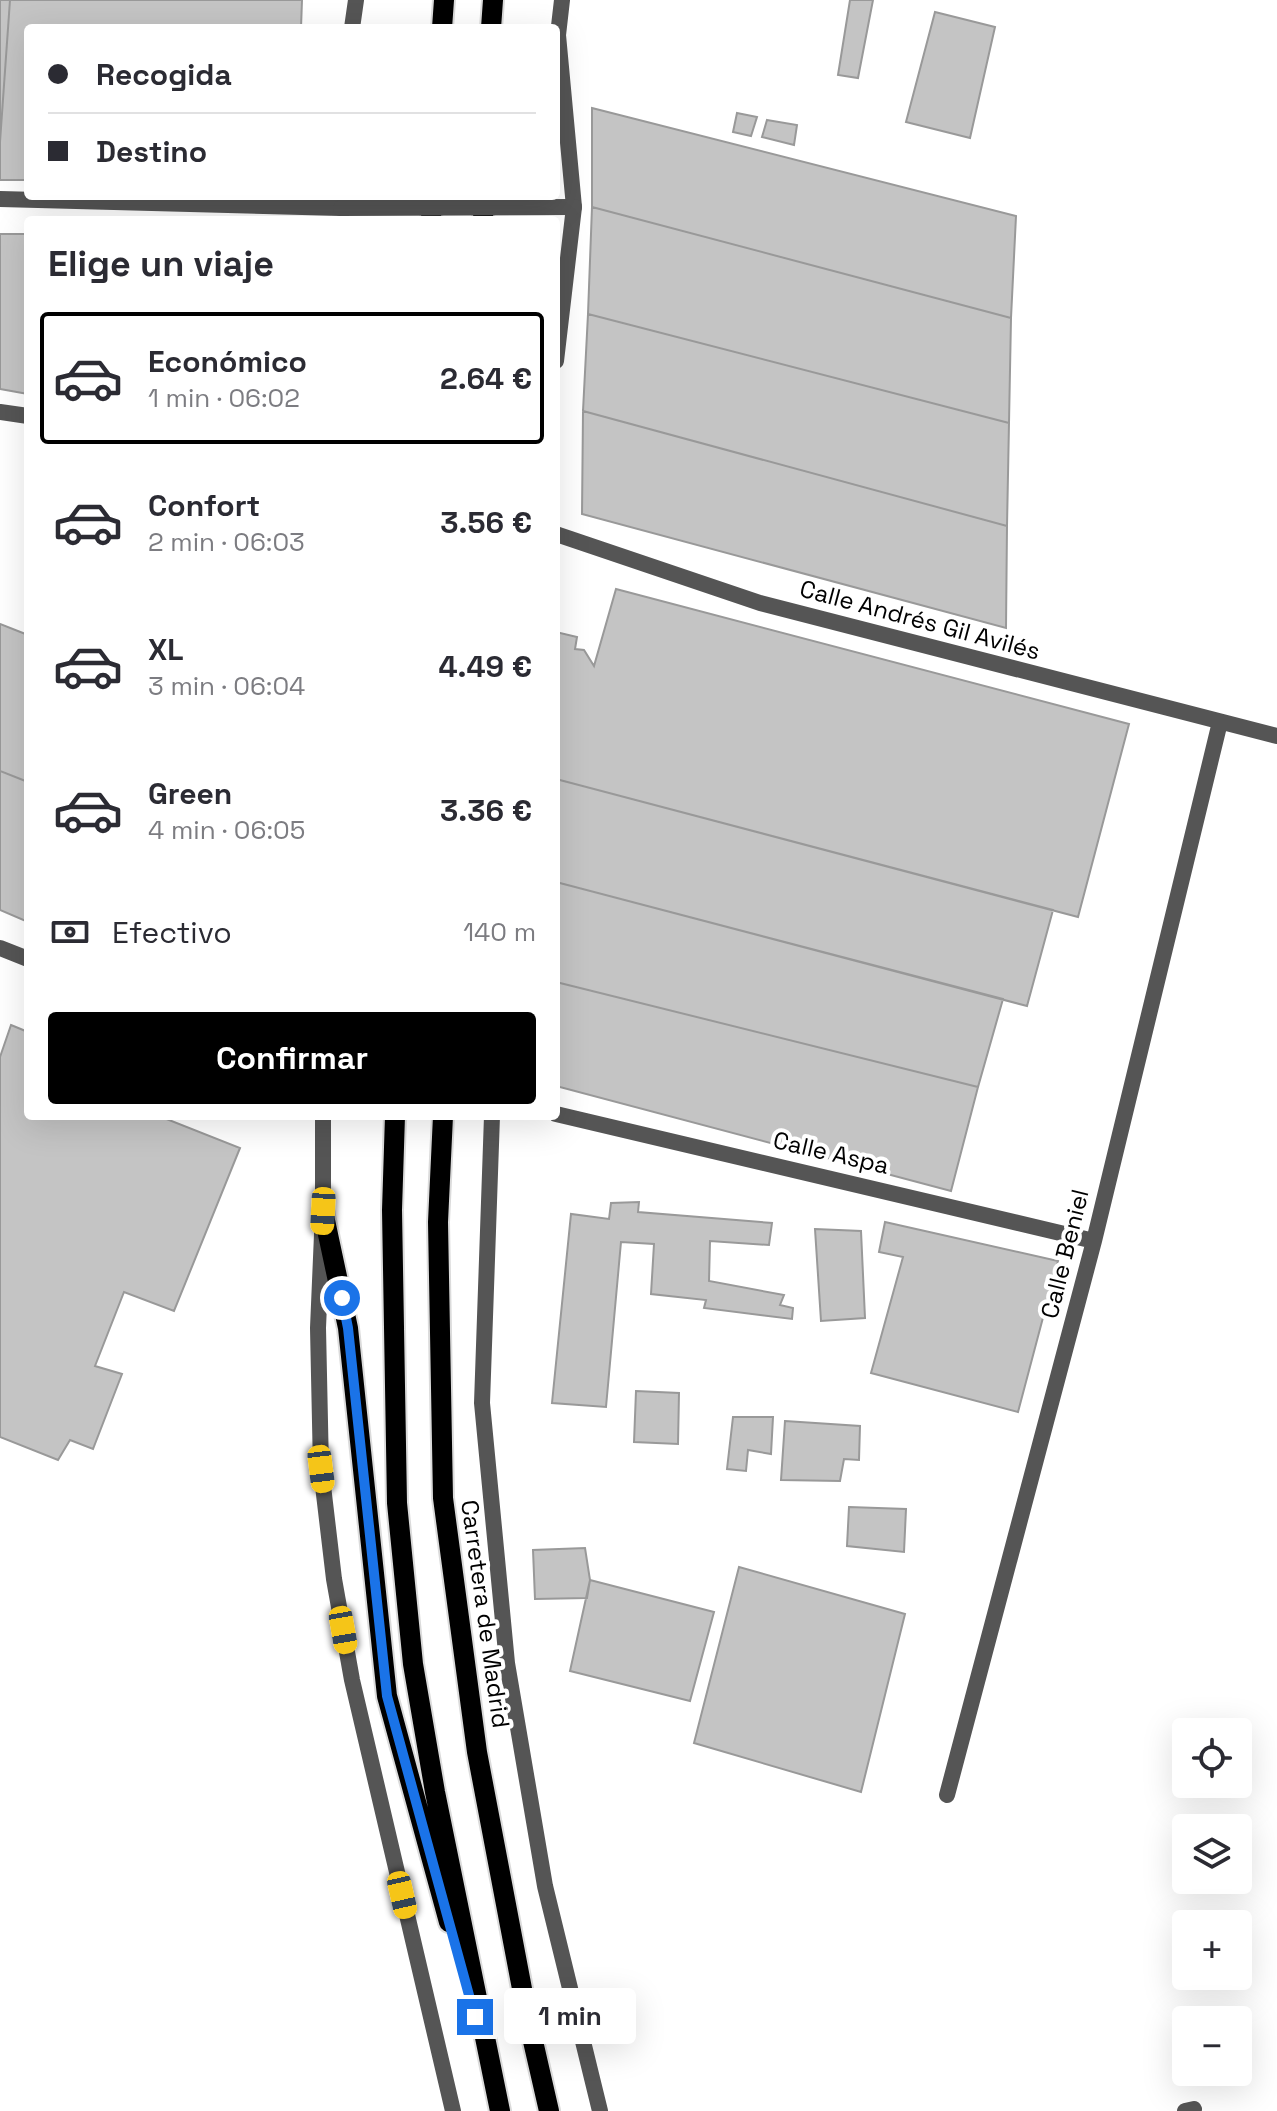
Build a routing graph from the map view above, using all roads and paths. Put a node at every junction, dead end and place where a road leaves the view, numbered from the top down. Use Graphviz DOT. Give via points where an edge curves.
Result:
graph roads {
  1 [pos="356,0"];
  2 [pos="444,0"];
  3 [pos="493,0"];
  4 [pos="562,0"];
  5 [pos="353,24"];
  6 [pos="442,24"];
  7 [pos="491,24"];
  8 [pos="559,24"];
  9 [pos="560,56"];
  10 [pos="0,199"];
  11 [pos="24,200"];
  12 [pos="38,200"];
  13 [pos="574,207"];
  14 [pos="341,208"];
  15 [pos="560,327"];
  16 [pos="0,412"];
  17 [pos="24,415"];
  18 [pos="560,535"];
  19 [pos="1220,722"];
  20 [pos="1277,736"];
  21 [pos="0,948"];
  22 [pos="24,957"];
  23 [pos="560,1115"];
  24 [pos="323,1120"];
  25 [pos="395,1120"];
  26 [pos="443,1120"];
  27 [pos="492,1120"];
  28 [pos="323,1211"];
  29 [pos="1094,1241"];
  30 [pos="947,1795"];
  31 [pos="499,2108"];
  32 [pos="453,2111"];
  33 [pos="549,2111"];
  34 [pos="600,2111"];
  1 -- 5 [label="street"];
  2 -- 6 [label="main road"];
  3 -- 7 [label="main road"];
  4 -- 8 [label="street"];
  9 -- 13 [label="street"];
  10 -- 11 [label="street"];
  12 -- 14 [label="street"];
  13 -- 14 [label="street, bridge"];
  13 -- 15 [label="street"];
  16 -- 17 [label="street"];
  18 -- 19 [label="street, Calle Andrés Gil Avilés" via="760,603"];
  19 -- 20 [label="street, Calle Andrés Gil Avilés"];
  19 -- 29 [label="street, Calle Beniel"];
  21 -- 22 [label="street"];
  23 -- 29 [label="street, Calle Aspa"];
  24 -- 28 [label="street"];
  25 -- 31 [label="main road" via="397,1503 411,1649"];
  26 -- 33 [label="main road, Carretera de Madrid" via="438,1222 443,1498 477,1752"];
  27 -- 34 [label="street" via="482,1403 507,1663 545,1886"];
  28 -- 31 [label="main road" via="348,1328 387,1696"];
  28 -- 32 [label="street" via="318,1328 321,1469 334,1579 352,1680"];
  29 -- 30 [label="street, Calle Beniel"];
}
